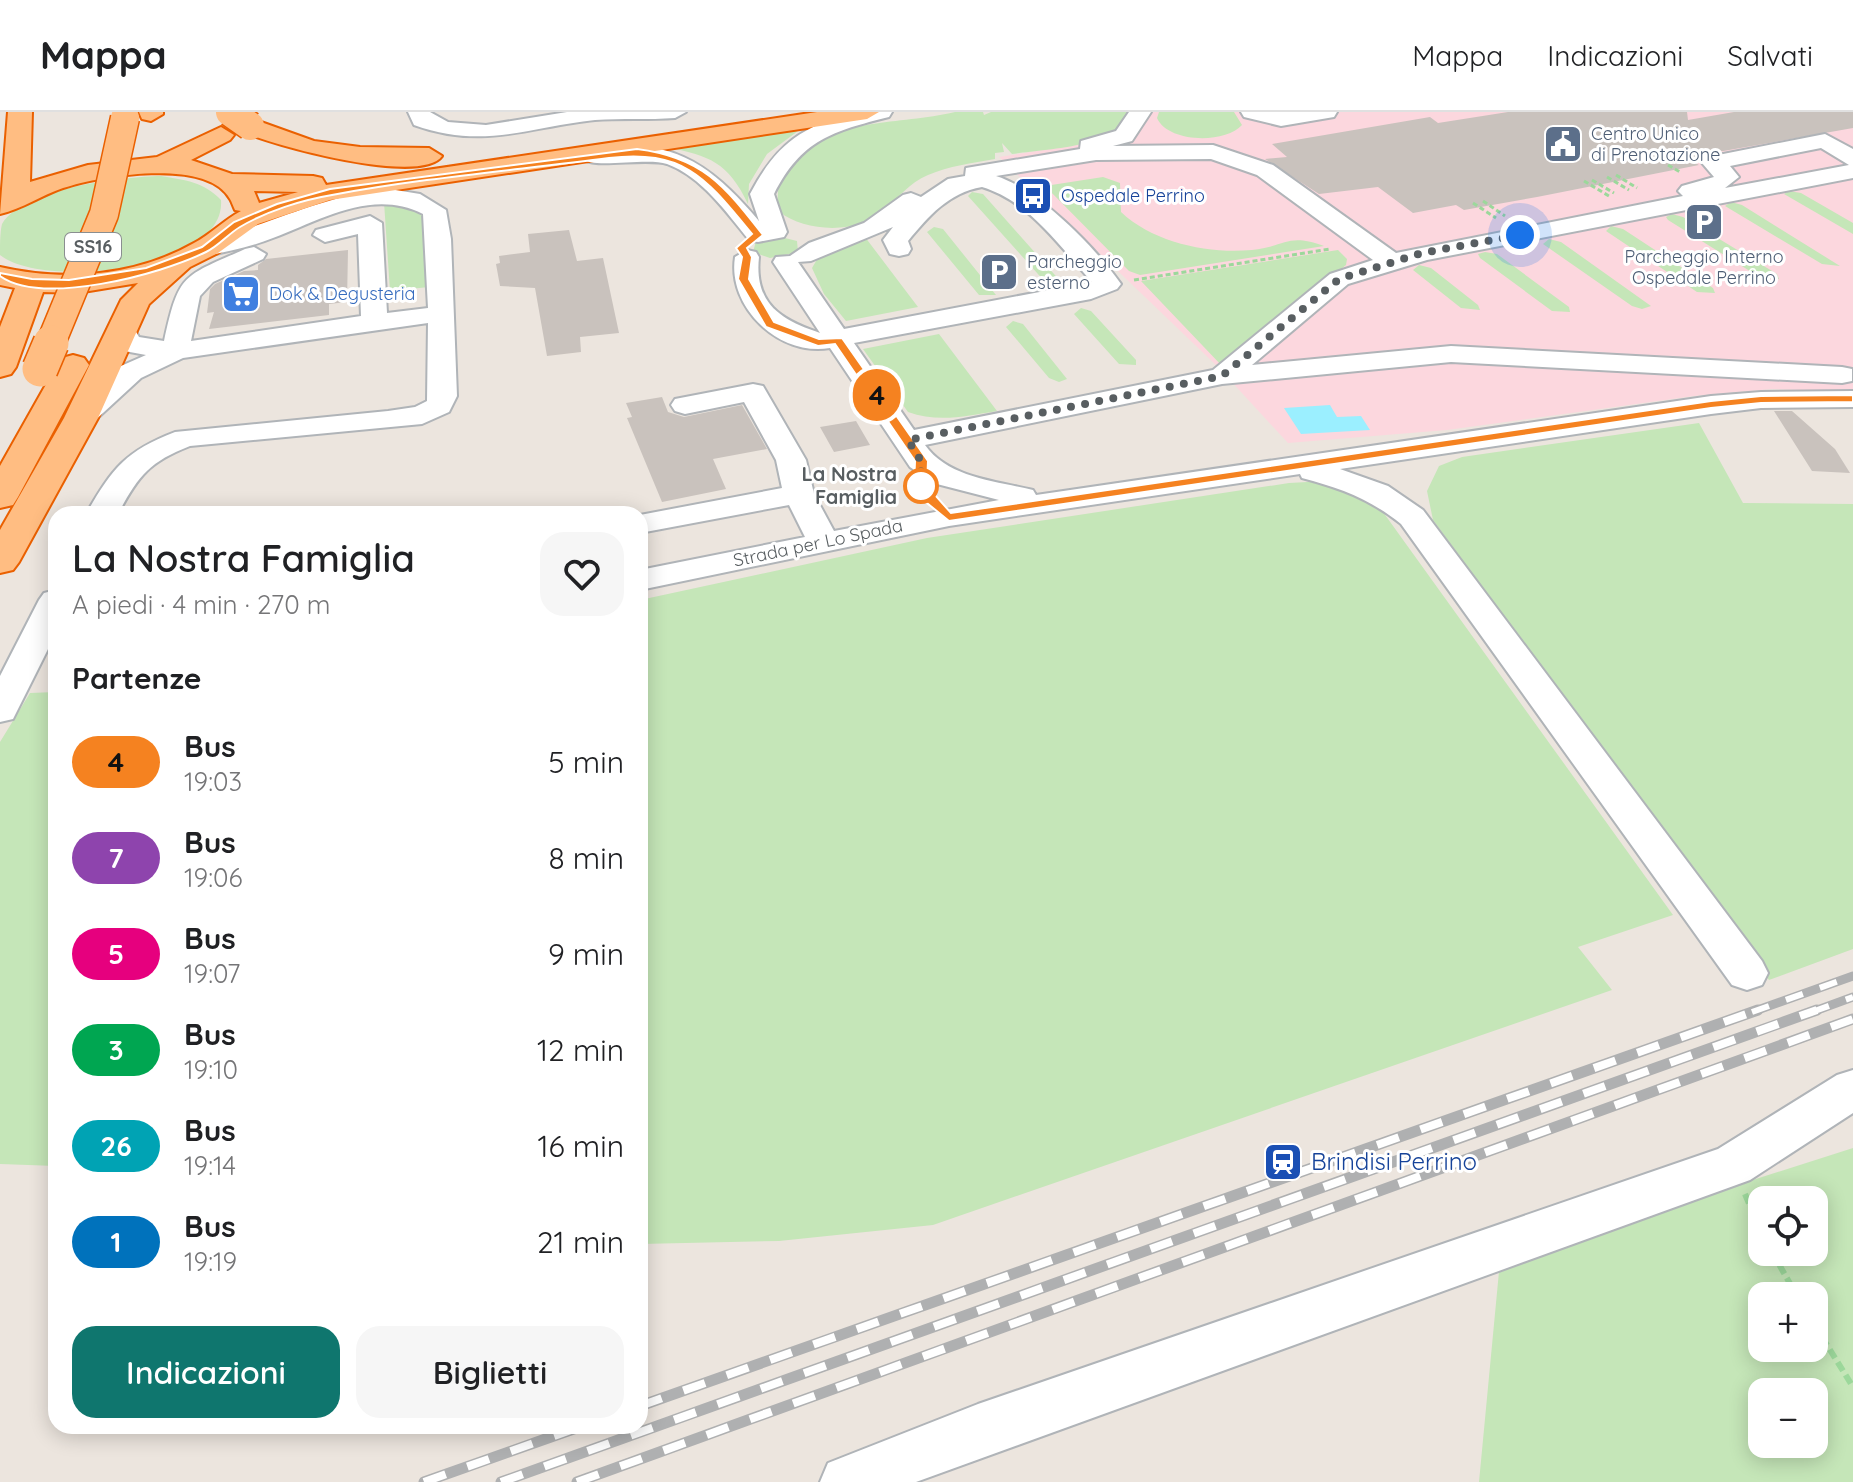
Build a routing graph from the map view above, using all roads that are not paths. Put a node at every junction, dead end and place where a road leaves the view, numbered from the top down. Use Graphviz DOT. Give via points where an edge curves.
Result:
graph roads {
  1 [pos="20,112"];
  2 [pos="419,112"];
  3 [pos="675,112"];
  4 [pos="770,112"];
  5 [pos="867,112"];
  6 [pos="881,112"];
  7 [pos="1140,112"];
  8 [pos="1252,112"];
  9 [pos="1326,112"];
  10 [pos="138,114"];
  11 [pos="233,121"];
  12 [pos="618,135"];
  13 [pos="1852,162"];
  14 [pos="445,175"];
  15 [pos="149,176"];
  16 [pos="1728,177"];
  17 [pos="228,180"];
  18 [pos="5,202"];
  19 [pos="373,211"];
  20 [pos="237,224"];
  21 [pos="124,246"];
  22 [pos="777,246"];
  23 [pos="899,249"];
  24 [pos="195,254"];
  25 [pos="1385,256"];
  26 [pos="8,278"];
  27 [pos="441,314"];
  28 [pos="112,316"];
  29 [pos="374,322"];
  30 [pos="838,340"];
  31 [pos="176,351"];
  32 [pos="66,359"];
  33 [pos="0,367"];
  34 [pos="1853,375"];
  35 [pos="1222,376"];
  36 [pos="1853,399"];
  37 [pos="685,405"];
  38 [pos="81,418"];
  39 [pos="0,441"];
  40 [pos="1431,446"];
  41 [pos="1371,455"];
  42 [pos="924,466"];
  43 [pos="1284,467"];
  44 [pos="799,494"];
  45 [pos="0,497"];
  46 [pos="1401,498"];
  47 [pos="1046,502"];
  48 [pos="107,506"];
  49 [pos="949,517"];
  50 [pos="648,522"];
  51 [pos="833,539"];
  52 [pos="0,562"];
  53 [pos="648,578"];
  54 [pos="48,613"];
  55 [pos="48,672"];
  56 [pos="9,674"];
  57 [pos="0,710"];
  58 [pos="1747,973"];
  59 [pos="1853,1089"];
  60 [pos="847,1482"];
  1 -- 18 [label="highway" via="19,173"];
  2 -- 3 [label="street" via="433,126 469,133 597,114"];
  4 -- 12 [label="highway"];
  5 -- 14 [label="highway"];
  6 -- 22 [label="street" via="825,128 776,162 762,194"];
  7 -- 22 [label="street" via="1124,136 1075,151 949,173 925,182 881,220"];
  8 -- 9 [label="street" via="1281,120"];
  10 -- 15 [label="highway, SS16"];
  10 -- 32 [label="highway, SS16, bridge" via="104,214"];
  11 -- 12 [label="highway" via="310,148 394,156 462,154"];
  11 -- 15 [label="highway"];
  11 -- 17 [label="highway"];
  12 -- 17 [label="highway" via="333,182 273,186"];
  13 -- 16 [label="street"];
  13 -- 16 [label="street" via="1825,141 1713,163"];
  13 -- 25 [label="street"];
  14 -- 20 [label="highway" via="317,195"];
  14 -- 22 [label="street" via="637,152 664,155 692,165 712,180"];
  15 -- 17 [label="highway" via="196,169"];
  15 -- 18 [label="highway" via="82,174"];
  16 -- 25 [label="street" via="1696,190"];
  17 -- 20 [label="highway" via="243,194 245,209"];
  19 -- 24 [label="street" via="310,212 244,241"];
  19 -- 27 [label="street" via="409,196 434,210"];
  19 -- 29 [label="street"];
  19 -- 31 [label="street" via="236,259 204,277 187,294"];
  20 -- 24 [label="highway"];
  21 -- 28 [label="highway, SS16"];
  22 -- 25 [label="street" via="822,244 892,221 918,193 941,181 1038,160 1213,152 1235,157 1300,192"];
  22 -- 30 [label="street"];
  22 -- 30 [label="street" via="744,279 770,324 818,342"];
  23 -- 30 [label="street" via="895,240 941,190 977,179 996,180 1023,197 1108,284"];
  24 -- 26 [label="highway" via="109,280"];
  24 -- 28 [label="highway"];
  25 -- 35 [label="street" via="1339,279"];
  26 -- 33 [label="highway"];
  27 -- 29 [label="street"];
  27 -- 48 [label="street" via="439,406 422,415 388,420 185,438 131,464"];
  28 -- 31 [label="street" via="129,344"];
  28 -- 38 [label="highway"];
  29 -- 31 [label="street"];
  30 -- 42 [label="street"];
  31 -- 38 [label="street" via="131,372"];
  32 -- 39 [label="highway, SS16"];
  32 -- 45 [label="highway, SS16"];
  34 -- 35 [label="street" via="1451,354"];
  35 -- 42 [label="street"];
  36 -- 40 [label="street, Strada per Lo Spada" via="1711,405"];
  37 -- 44 [label="street" via="753,392 791,460"];
  38 -- 52 [label="highway"];
  40 -- 41 [label="street, Strada per Lo Spada"];
  40 -- 46 [label="street"];
  41 -- 43 [label="street, Strada per Lo Spada"];
  41 -- 46 [label="street" via="1369,471"];
  42 -- 47 [label="street"];
  42 -- 49 [label="street" via="937,509"];
  42 -- 51 [label="street" via="907,504 889,517"];
  43 -- 46 [label="street" via="1329,474"];
  43 -- 47 [label="street, Strada per Lo Spada"];
  44 -- 50 [label="street"];
  44 -- 51 [label="street"];
  46 -- 58 [label="street"];
  47 -- 49 [label="street, Strada per Lo Spada"];
  49 -- 51 [label="street, Strada per Lo Spada"];
  51 -- 53 [label="street, Strada per Lo Spada"];
  54 -- 56 [label="street"];
  55 -- 56 [label="street"];
  56 -- 57 [label="street"];
  59 -- 60 [label="street" via="1733,1165"];
}
